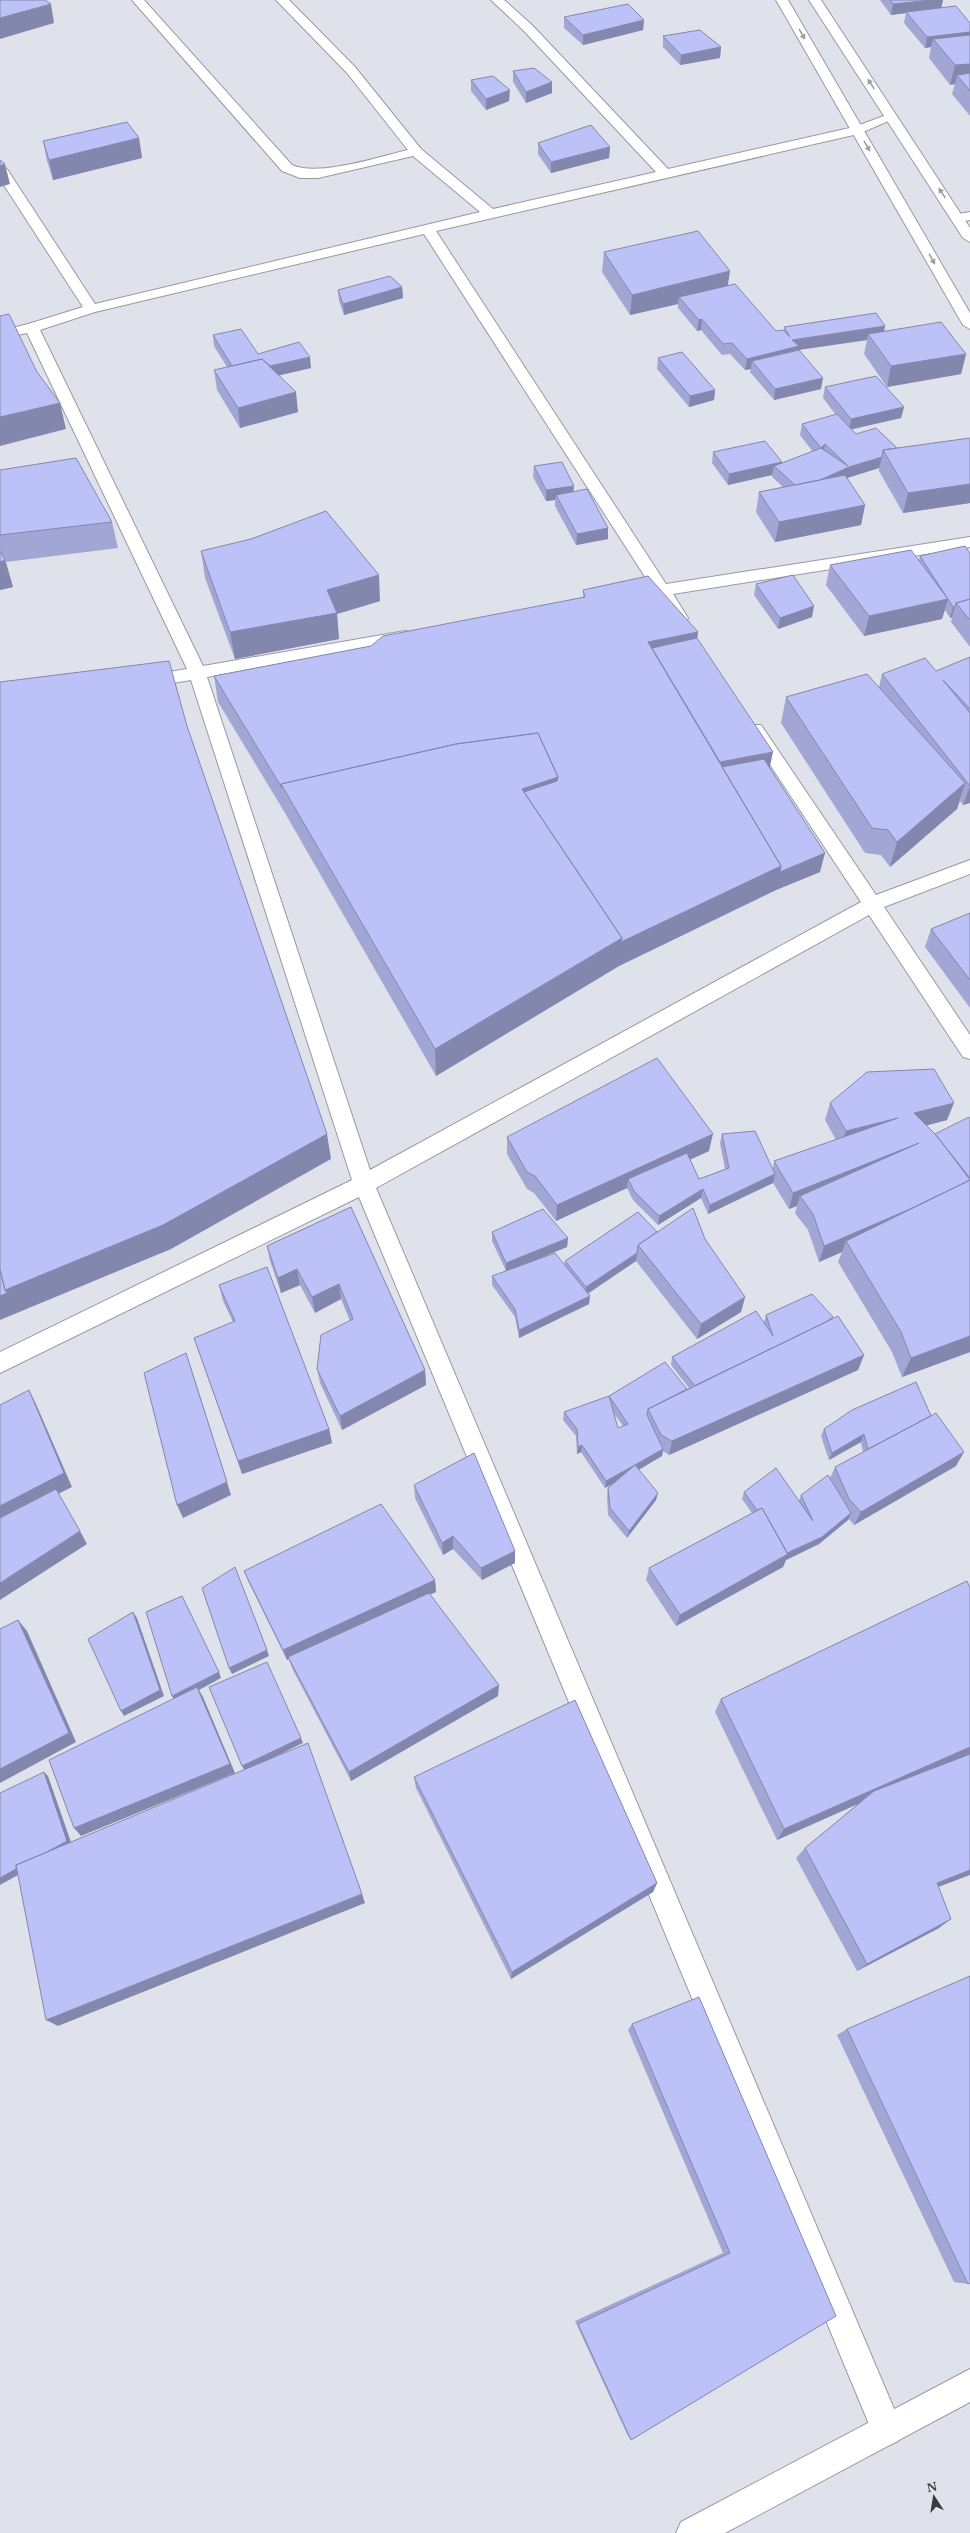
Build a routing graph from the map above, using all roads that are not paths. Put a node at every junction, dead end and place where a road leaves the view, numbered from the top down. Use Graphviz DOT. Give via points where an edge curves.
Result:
graph roads {
  1 [pos="138,0"];
  2 [pos="282,0"];
  3 [pos="497,0"];
  4 [pos="782,0"];
  5 [pos="816,0"];
  6 [pos="892,117"];
  7 [pos="858,130"];
  8 [pos="416,152"];
  9 [pos="0,169"];
  10 [pos="665,174"];
  11 [pos="490,214"];
  12 [pos="964,217"];
  13 [pos="428,229"];
  14 [pos="970,238"];
  15 [pos="92,309"];
  16 [pos="970,325"];
  17 [pos="32,328"];
  18 [pos="0,335"];
  19 [pos="970,542"];
  20 [pos="662,590"];
  21 [pos="638,595"];
  22 [pos="688,630"];
  23 [pos="418,634"];
  24 [pos="198,674"];
  25 [pos="130,684"];
  26 [pos="745,714"];
  27 [pos="970,867"];
  28 [pos="873,904"];
  29 [pos="970,1051"];
  30 [pos="364,1184"];
  31 [pos="0,1363"];
  32 [pos="970,2385"];
  33 [pos="887,2430"];
  34 [pos="692,2533"];
  1 -- 8 [label="street" via="287,168 300,174 318,174"];
  2 -- 8 [label="street" via="352,70"];
  3 -- 10 [label="street" via="528,28"];
  4 -- 7 [label="street, one-way"];
  6 -- 5 [label="street, one-way"];
  6 -- 7 [label="street"];
  12 -- 6 [label="street, one-way"];
  7 -- 10 [label="street"];
  7 -- 16 [label="street, one-way"];
  8 -- 11 [label="street"];
  9 -- 15 [label="street"];
  10 -- 11 [label="street"];
  11 -- 13 [label="street"];
  12 -- 14 [label="street"];
  13 -- 15 [label="street"];
  13 -- 20 [label="street"];
  15 -- 17 [label="street"];
  17 -- 18 [label="street"];
  17 -- 24 [label="street"];
  19 -- 20 [label="street"];
  20 -- 21 [label="street"];
  20 -- 22 [label="street"];
  23 -- 24 [label="street"];
  24 -- 25 [label="street"];
  24 -- 30 [label="street"];
  26 -- 28 [label="street"];
  27 -- 28 [label="street"];
  28 -- 29 [label="street"];
  28 -- 30 [label="street"];
  30 -- 31 [label="street"];
  30 -- 33 [label="street"];
  32 -- 33 [label="street"];
  33 -- 34 [label="street"];
}
